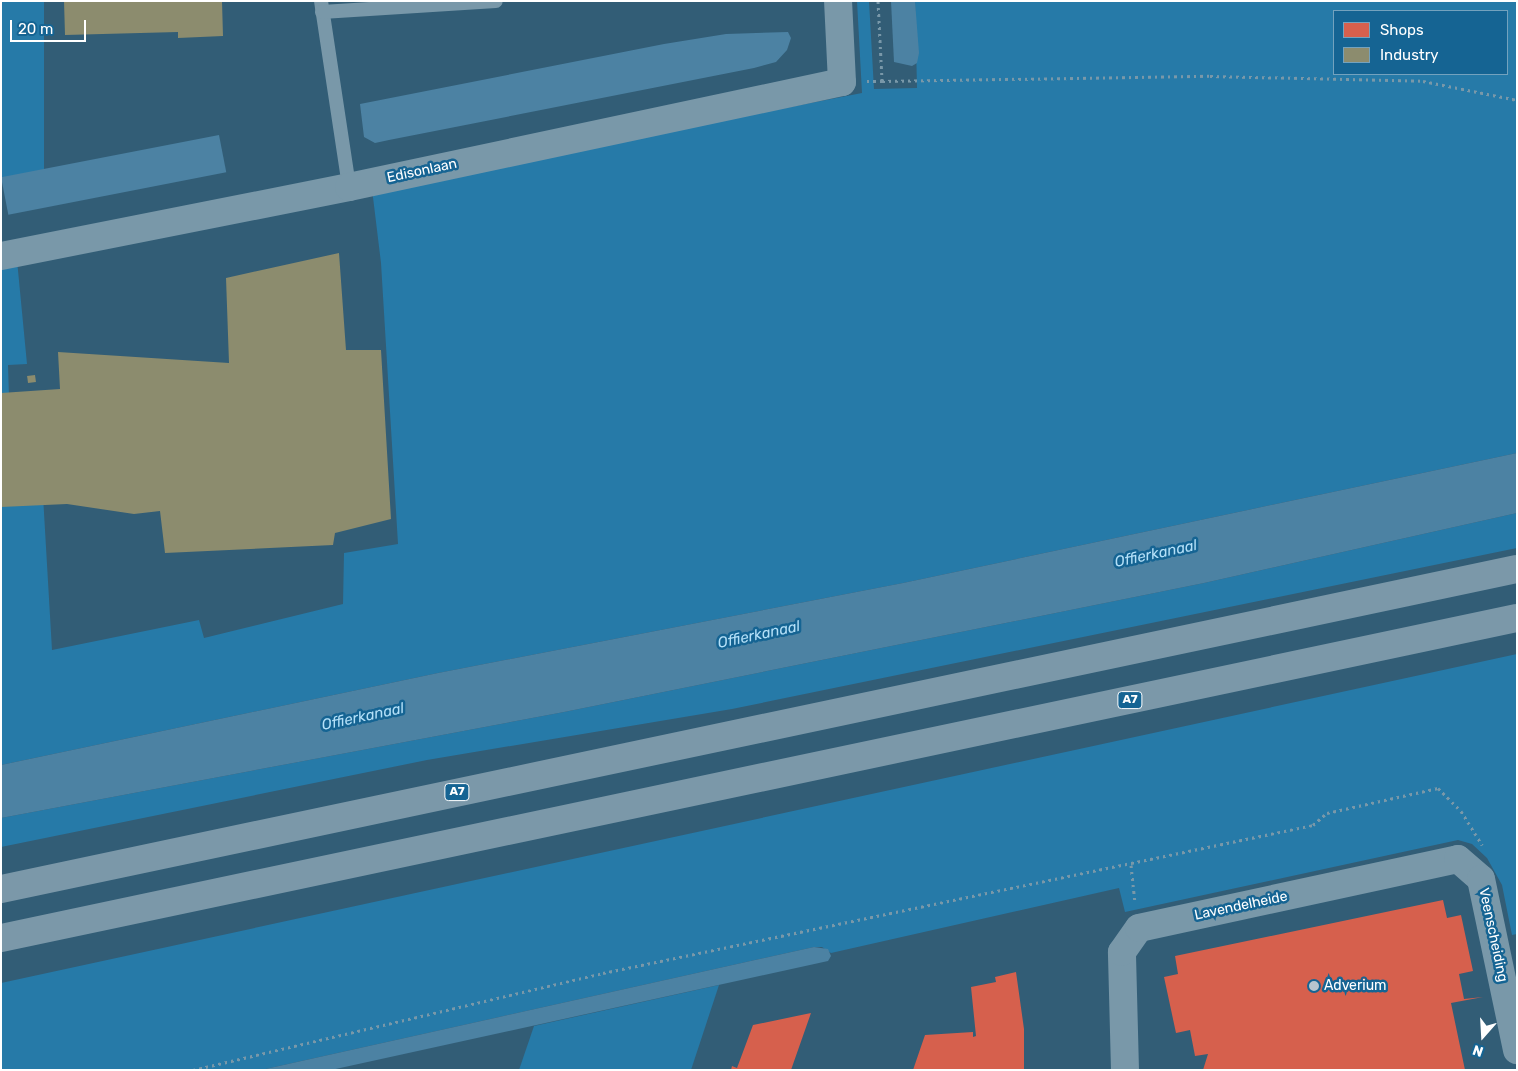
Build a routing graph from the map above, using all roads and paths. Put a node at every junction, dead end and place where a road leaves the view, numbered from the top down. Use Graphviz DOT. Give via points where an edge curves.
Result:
graph roads {
  1 [pos="496,1"];
  2 [pos="838,1"];
  3 [pos="878,1"];
  4 [pos="321,7"];
  5 [pos="1517,100"];
  6 [pos="349,187"];
  7 [pos="1,256"];
  8 [pos="1517,569"];
  9 [pos="1517,618"];
  10 [pos="1130,865"];
  11 [pos="1481,879"];
  12 [pos="1,889"];
  13 [pos="1139,928"];
  14 [pos="1,938"];
  15 [pos="1517,1050"];
  16 [pos="193,1070"];
  17 [pos="1126,1070"];
  1 -- 4 [label="lane"];
  2 -- 6 [label="street, Edisonlaan" via="842,82"];
  3 -- 5 [label="path" via="882,81 1210,76 1423,81"];
  4 -- 6 [label="lane"];
  6 -- 7 [label="street, Edisonlaan"];
  8 -- 12 [label="highway, A7"];
  9 -- 14 [label="highway, A7"];
  10 -- 11 [label="path" via="1313,825 1327,813 1438,788 1461,811 1482,842"];
  10 -- 13 [label="path"];
  10 -- 16 [label="path" via="603,973"];
  11 -- 13 [label="street, Lavendelheide" via="1458,859"];
  11 -- 15 [label="street, Veenscheiding"];
  13 -- 17 [label="street" via="1122,952"];
}
